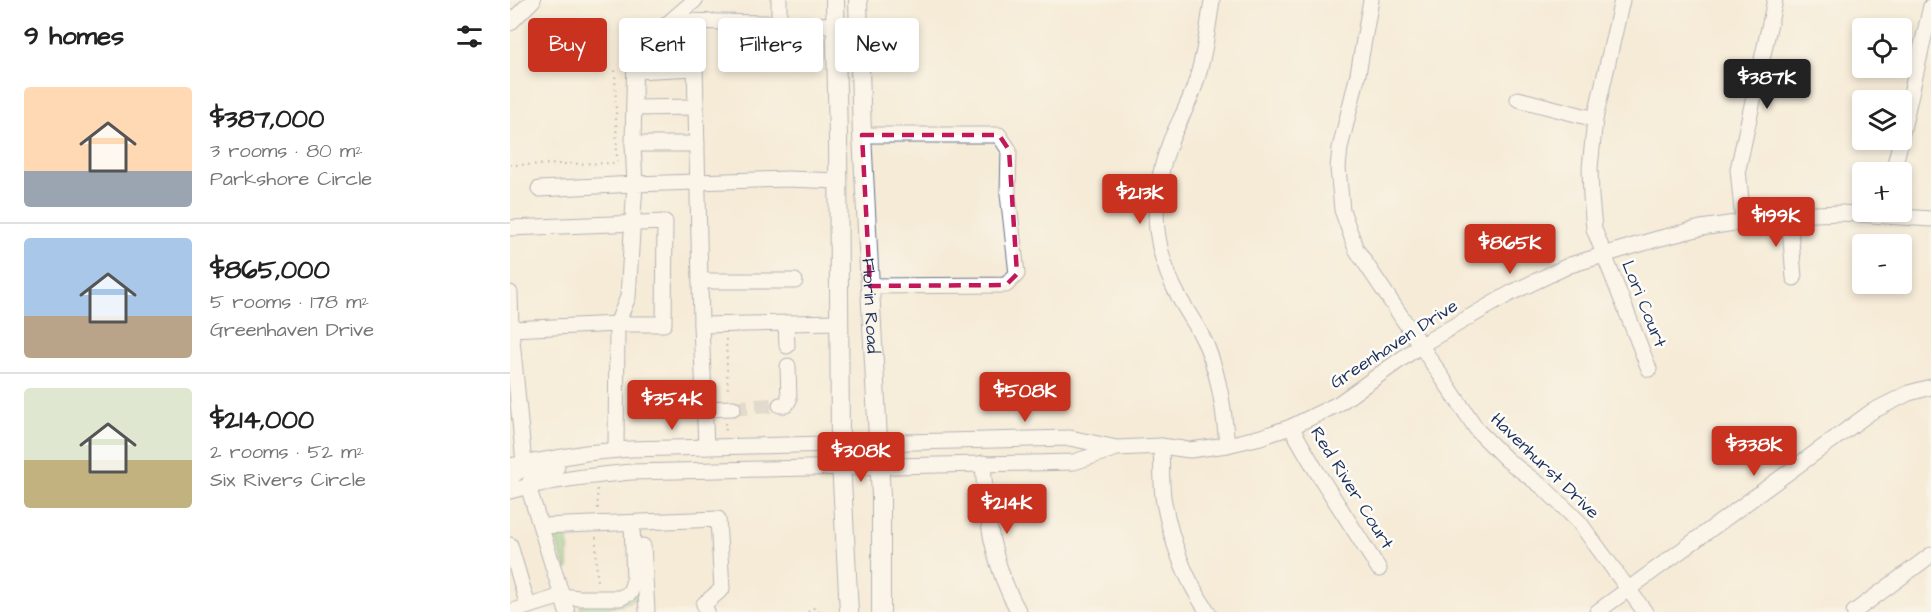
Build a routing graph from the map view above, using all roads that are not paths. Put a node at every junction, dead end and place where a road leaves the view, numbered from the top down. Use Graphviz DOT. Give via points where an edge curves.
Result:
graph roads {
  1 [pos="534,0"];
  2 [pos="695,0"];
  3 [pos="779,0"];
  4 [pos="835,0"];
  5 [pos="858,0"];
  6 [pos="1212,0"];
  7 [pos="1371,0"];
  8 [pos="1622,0"];
  9 [pos="1775,0"];
  10 [pos="1931,6"];
  11 [pos="675,18"];
  12 [pos="779,18"];
  13 [pos="835,18"];
  14 [pos="510,23"];
  15 [pos="823,25"];
  16 [pos="835,25"];
  17 [pos="635,72"];
  18 [pos="695,72"];
  19 [pos="836,72"];
  20 [pos="1912,90"];
  21 [pos="1518,99"];
  22 [pos="696,107"];
  23 [pos="634,108"];
  24 [pos="1595,118"];
  25 [pos="862,135"];
  26 [pos="633,144"];
  27 [pos="697,144"];
  28 [pos="698,181"];
  29 [pos="838,181"];
  30 [pos="635,184"];
  31 [pos="539,189"];
  32 [pos="1852,213"];
  33 [pos="1789,215"];
  34 [pos="1912,217"];
  35 [pos="1931,219"];
  36 [pos="1743,220"];
  37 [pos="633,223"];
  38 [pos="510,228"];
  39 [pos="1603,254"];
  40 [pos="1794,278"];
  41 [pos="700,281"];
  42 [pos="795,281"];
  43 [pos="870,286"];
  44 [pos="510,293"];
  45 [pos="838,322"];
  46 [pos="786,323"];
  47 [pos="617,324"];
  48 [pos="701,325"];
  49 [pos="511,329"];
  50 [pos="1421,345"];
  51 [pos="787,346"];
  52 [pos="788,366"];
  53 [pos="1649,369"];
  54 [pos="1931,387"];
  55 [pos="780,405"];
  56 [pos="730,408"];
  57 [pos="705,410"];
  58 [pos="1291,427"];
  59 [pos="840,443"];
  60 [pos="878,443"];
  61 [pos="1227,445"];
  62 [pos="1161,446"];
  63 [pos="706,447"];
  64 [pos="645,448"];
  65 [pos="1117,448"];
  66 [pos="616,450"];
  67 [pos="983,463"];
  68 [pos="517,465"];
  69 [pos="841,466"];
  70 [pos="879,466"];
  71 [pos="510,478"];
  72 [pos="528,486"];
  73 [pos="510,491"];
  74 [pos="636,522"];
  75 [pos="541,526"];
  76 [pos="510,545"];
  77 [pos="1931,555"];
  78 [pos="1379,569"];
  79 [pos="517,588"];
  80 [pos="1629,589"];
  81 [pos="562,596"];
  82 [pos="528,606"];
  83 [pos="647,610"];
  84 [pos="510,612"];
  85 [pos="567,612"];
  86 [pos="707,612"];
  87 [pos="849,612"];
  88 [pos="881,612"];
  89 [pos="1019,612"];
  90 [pos="1208,612"];
  91 [pos="1597,612"];
  92 [pos="1645,612"];
  93 [pos="1854,612"];
  1 -- 14 [label="street"];
  2 -- 11 [label="street"];
  3 -- 12 [label="street"];
  4 -- 13 [label="main road, Florin Road"];
  5 -- 25 [label="main road, Florin Road"];
  6 -- 61 [label="street" via="1202,63 1163,162 1156,214 1168,274 1201,334 1221,390"];
  7 -- 50 [label="street, Havenhurst Drive" via="1340,148 1341,200 1356,249"];
  8 -- 24 [label="street, Lori Court"];
  9 -- 36 [label="street" via="1738,169"];
  10 -- 20 [label="street"];
  15 -- 16 [label="street"];
  17 -- 23 [label="street"];
  18 -- 22 [label="street"];
  19 -- 29 [label="main road, Florin Road"];
  21 -- 24 [label="street"];
  22 -- 23 [label="street"];
  22 -- 27 [label="street"];
  23 -- 26 [label="street"];
  24 -- 39 [label="street, Lori Court" via="1591,196 1594,229"];
  25 -- 43 [label="main road, Florin Road"];
  25 -- 43 [label="street" via="999,135 1009,150 1008,194 1017,274 1006,285"];
  26 -- 27 [label="street"];
  26 -- 30 [label="street"];
  27 -- 28 [label="street"];
  28 -- 29 [label="street"];
  28 -- 30 [label="street"];
  28 -- 41 [label="street"];
  29 -- 45 [label="main road, Florin Road"];
  30 -- 31 [label="street"];
  30 -- 37 [label="street"];
  32 -- 33 [label="street, Greenhaven Drive"];
  33 -- 36 [label="street, Greenhaven Drive"];
  33 -- 40 [label="street"];
  34 -- 35 [label="street, Greenhaven Drive"];
  36 -- 39 [label="street, Greenhaven Drive"];
  37 -- 38 [label="street"];
  37 -- 47 [label="street" via="628,297"];
  37 -- 47 [label="street" via="665,222 664,324"];
  39 -- 50 [label="street, Greenhaven Drive" via="1540,278"];
  39 -- 53 [label="street, Lori Court"];
  41 -- 42 [label="street"];
  41 -- 48 [label="street"];
  43 -- 60 [label="main road, Florin Road"];
  44 -- 49 [label="street"];
  45 -- 46 [label="street"];
  45 -- 59 [label="main road, Florin Road"];
  46 -- 48 [label="street"];
  46 -- 51 [label="street"];
  47 -- 49 [label="street"];
  47 -- 66 [label="street"];
  48 -- 57 [label="street"];
  49 -- 68 [label="street"];
  50 -- 58 [label="street, Greenhaven Drive" via="1338,404"];
  50 -- 80 [label="street, Havenhurst Drive" via="1478,431 1562,504"];
  52 -- 55 [label="street" via="789,400"];
  54 -- 80 [label="street" via="1871,412"];
  56 -- 57 [label="street"];
  57 -- 63 [label="street"];
  58 -- 61 [label="street, Greenhaven Drive"];
  58 -- 78 [label="street, Red River Court"];
  59 -- 60 [label="street, Greenhaven Drive"];
  59 -- 63 [label="street, Greenhaven Drive"];
  59 -- 69 [label="main road, Florin Road"];
  60 -- 65 [label="street, Greenhaven Drive" via="1070,438"];
  60 -- 70 [label="main road, Florin Road"];
  61 -- 62 [label="street, Greenhaven Drive" via="1190,450"];
  62 -- 65 [label="street, Greenhaven Drive"];
  62 -- 90 [label="street" via="1163,496 1177,552"];
  63 -- 64 [label="street, Greenhaven Drive"];
  64 -- 66 [label="street, Greenhaven Drive"];
  64 -- 72 [label="street" via="611,459 539,470"];
  65 -- 67 [label="street, Greenhaven Drive" via="1074,462"];
  66 -- 68 [label="street, Greenhaven Drive"];
  67 -- 70 [label="street, Greenhaven Drive"];
  67 -- 89 [label="street" via="995,556"];
  68 -- 71 [label="street" via="523,468"];
  69 -- 70 [label="street, Greenhaven Drive"];
  69 -- 72 [label="street, Greenhaven Drive" via="632,472"];
  69 -- 87 [label="main road, Florin Road"];
  70 -- 88 [label="main road, Florin Road"];
  72 -- 73 [label="street, Greenhaven Drive"];
  72 -- 75 [label="street"];
  74 -- 75 [label="street"];
  74 -- 81 [label="street" via="630,593 620,598"];
  74 -- 83 [label="street"];
  74 -- 86 [label="street" via="718,519 722,589 704,604"];
  75 -- 81 [label="street"];
  76 -- 79 [label="street"];
  77 -- 93 [label="street"];
  79 -- 82 [label="street"];
  80 -- 91 [label="street"];
  80 -- 92 [label="street, Havenhurst Drive"];
  81 -- 82 [label="street"];
  81 -- 85 [label="street"];
  82 -- 84 [label="street"];
}
